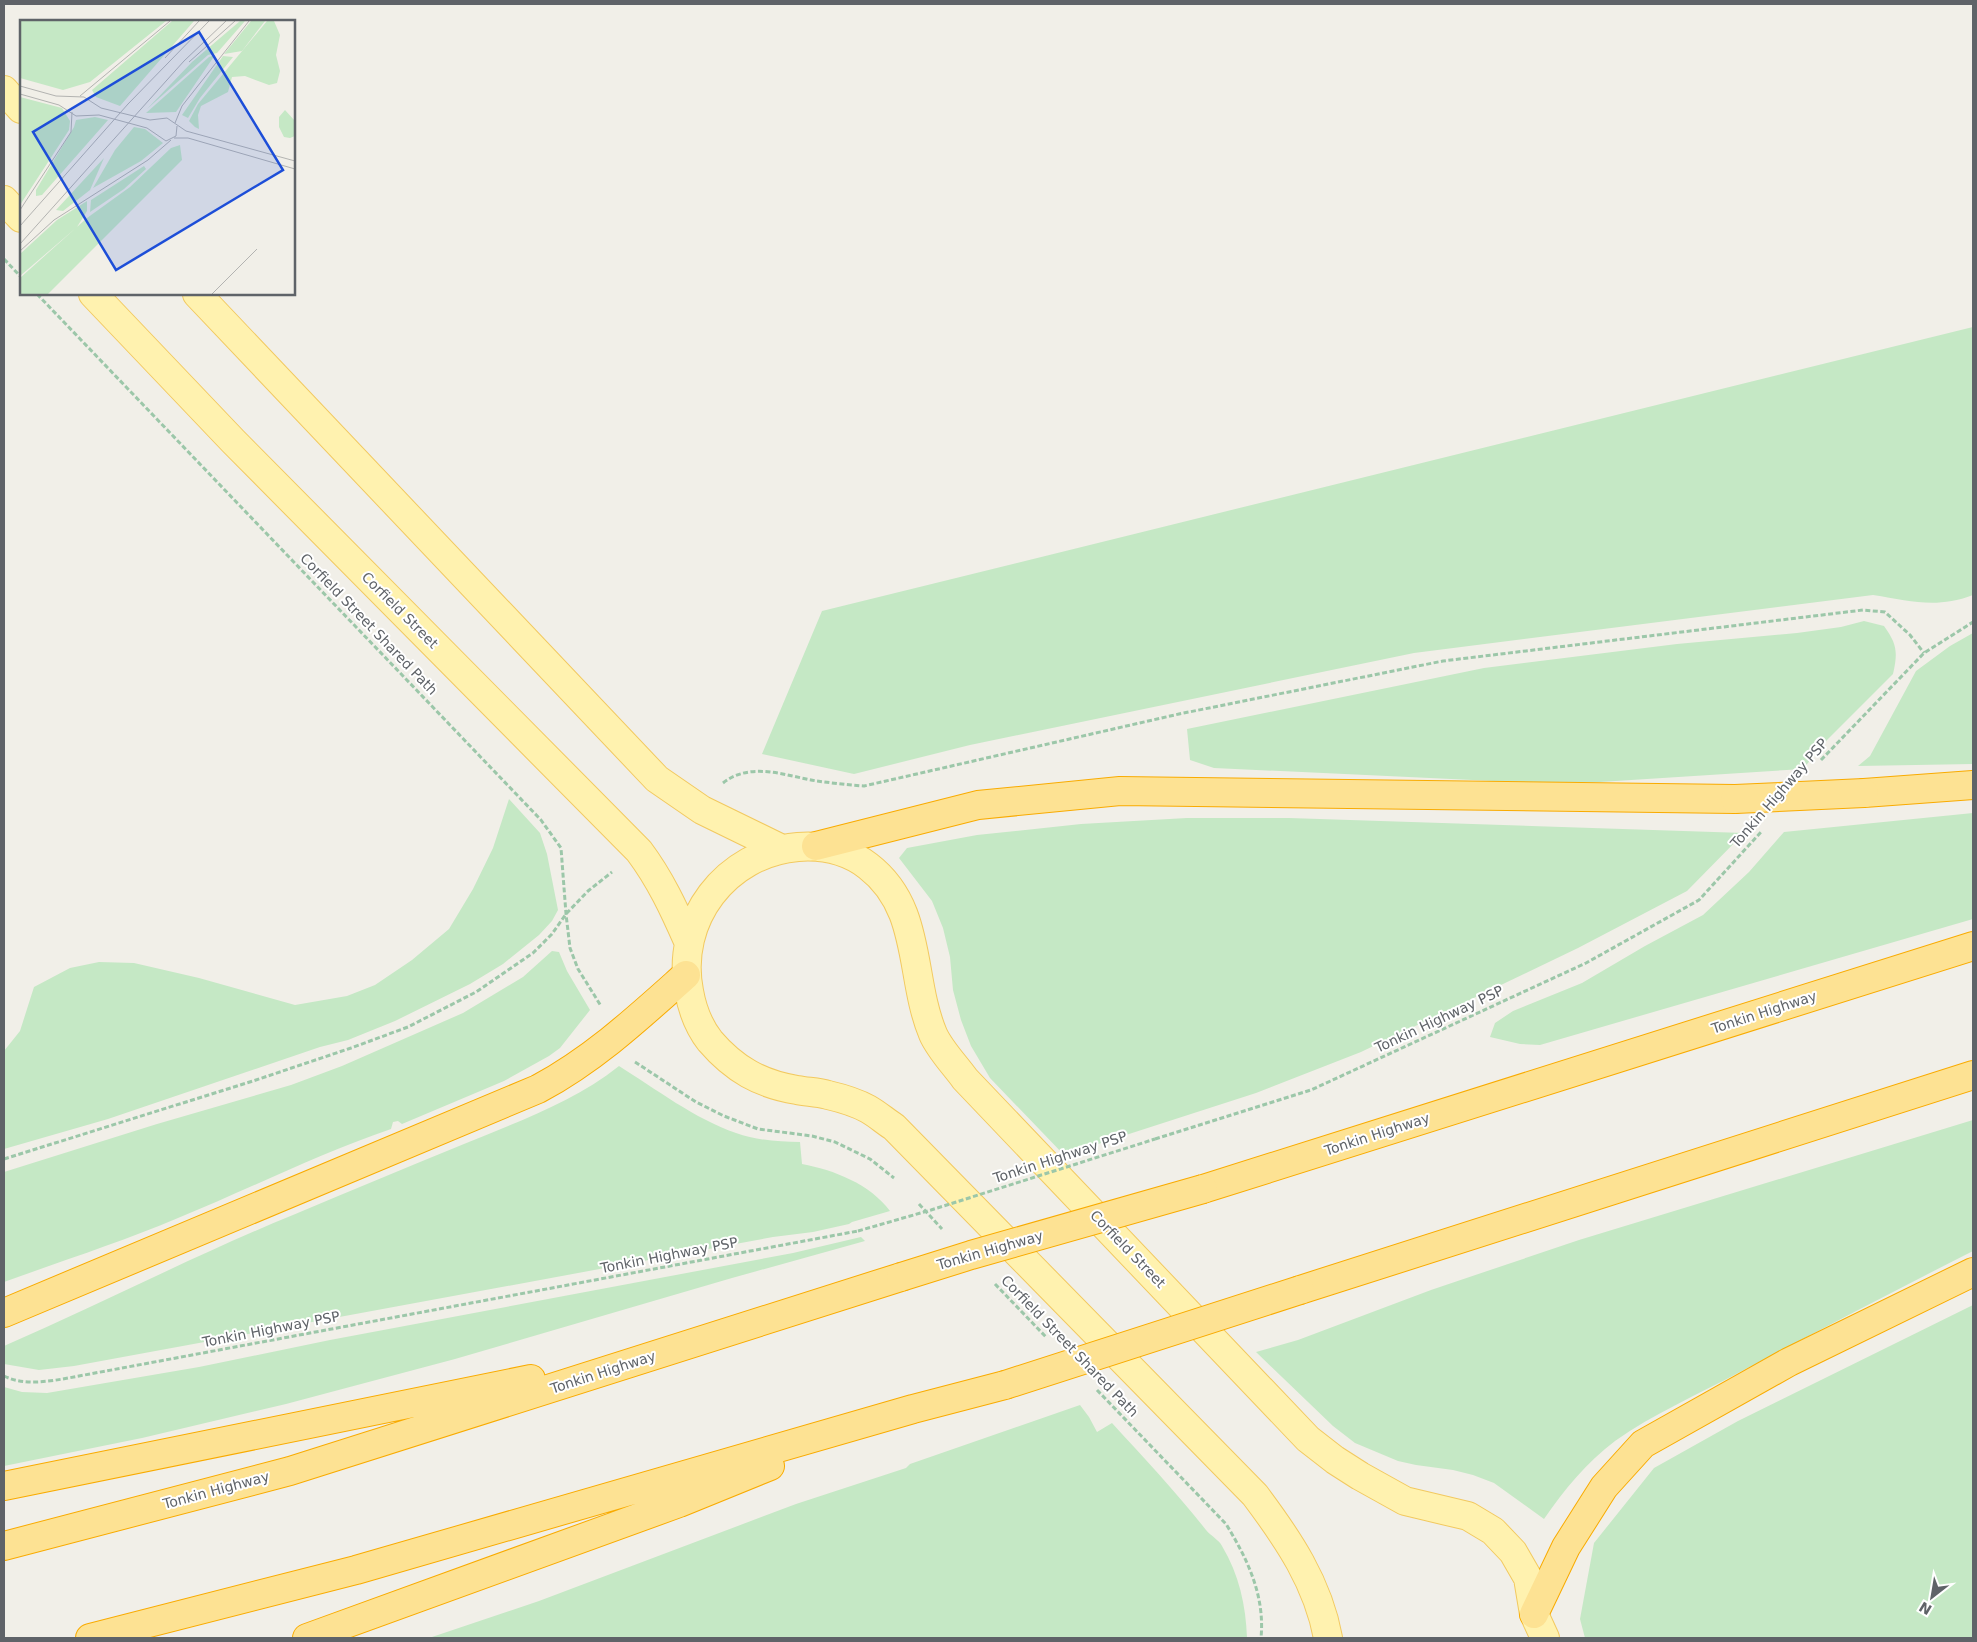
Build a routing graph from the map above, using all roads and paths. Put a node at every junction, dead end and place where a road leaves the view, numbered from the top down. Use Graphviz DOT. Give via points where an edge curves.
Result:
graph roads {
  1 [pos="4,90"];
  2 [pos="20,107"];
  3 [pos="4,200"];
  4 [pos="20,217"];
  5 [pos="4,259"];
  6 [pos="20,276"];
  7 [pos="38,295"];
  8 [pos="94,295"];
  9 [pos="198,295"];
  10 [pos="1973,622"];
  11 [pos="1816,767"];
  12 [pos="1973,785"];
  13 [pos="1765,827"];
  14 [pos="816,846"];
  15 [pos="782,849"];
  16 [pos="688,941"];
  17 [pos="1973,946"];
  18 [pos="686,975"];
  19 [pos="607,1011"];
  20 [pos="630,1057"];
  21 [pos="1973,1075"];
  22 [pos="898,1182"];
  23 [pos="918,1203"];
  24 [pos="946,1232"];
  25 [pos="1973,1272"];
  26 [pos="994,1282"];
  27 [pos="4,1313"];
  28 [pos="1048,1339"];
  29 [pos="670,1350"];
  30 [pos="4,1376"];
  31 [pos="1096,1389"];
  32 [pos="913,1409"];
  33 [pos="4,1486"];
  34 [pos="4,1546"];
  35 [pos="1531,1626"];
  36 [pos="90,1638"];
  37 [pos="307,1638"];
  38 [pos="1261,1638"];
  39 [pos="1328,1638"];
  40 [pos="1545,1638"];
  1 -- 2 [label="main road"];
  3 -- 4 [label="main road"];
  5 -- 6 [label="path"];
  7 -- 19 [label="path, Corfield Street Shared Path" via="541,820 561,848 570,948 591,992"];
  8 -- 16 [label="main road, Corfield Street" via="233,441 639,851 671,901"];
  9 -- 15 [label="main road" via="657,779 702,810"];
  10 -- 11 [label="path, Tonkin Highway PSP" via="1924,653"];
  12 -- 14 [label="highway, bridge" via="1735,799 1120,791 978,805"];
  13 -- 30 [label="path, Tonkin Highway PSP, bridge" via="1699,900 1586,963 1311,1090 931,1210 858,1231 63,1379 31,1382"];
  14 -- 15 [label="main road, Corfield Street"];
  14 -- 35 [label="main road, Corfield Street" via="845,852 868,866 890,887 904,914 925,1010 934,1036 965,1079 1308,1439 1360,1476 1405,1501 1468,1516 1493,1531 1514,1552 1528,1578"];
  15 -- 16 [label="main road, Corfield Street" via="749,861 722,881 701,909"];
  16 -- 18 [label="main road, Corfield Street"];
  17 -- 29 [label="highway, Tonkin Highway, bridge" via="1203,1189 901,1276"];
  18 -- 27 [label="highway" via="618,1036 566,1074 538,1089"];
  18 -- 39 [label="main road, Corfield Street" via="696,1016 709,1039 732,1064 762,1082 827,1094 868,1109 894,1128 1248,1488 1290,1545 1323,1614"];
  20 -- 22 [label="path" via="687,1096 724,1116 758,1129 835,1142 870,1159"];
  21 -- 32 [label="highway, bridge" via="1005,1385"];
  23 -- 24 [label="path"];
  25 -- 35 [label="highway" via="1790,1362 1643,1444 1604,1487 1566,1547"];
  26 -- 28 [label="path, Corfield Street Shared Path"];
  29 -- 33 [label="highway"];
  29 -- 34 [label="highway, Tonkin Highway" via="290,1471"];
  31 -- 38 [label="path, Corfield Street Shared Path" via="1226,1524 1255,1581 1263,1620"];
  32 -- 36 [label="highway" via="356,1570"];
  32 -- 37 [label="highway" via="679,1503"];
  35 -- 40 [label="main road, Corfield Street"];
}
